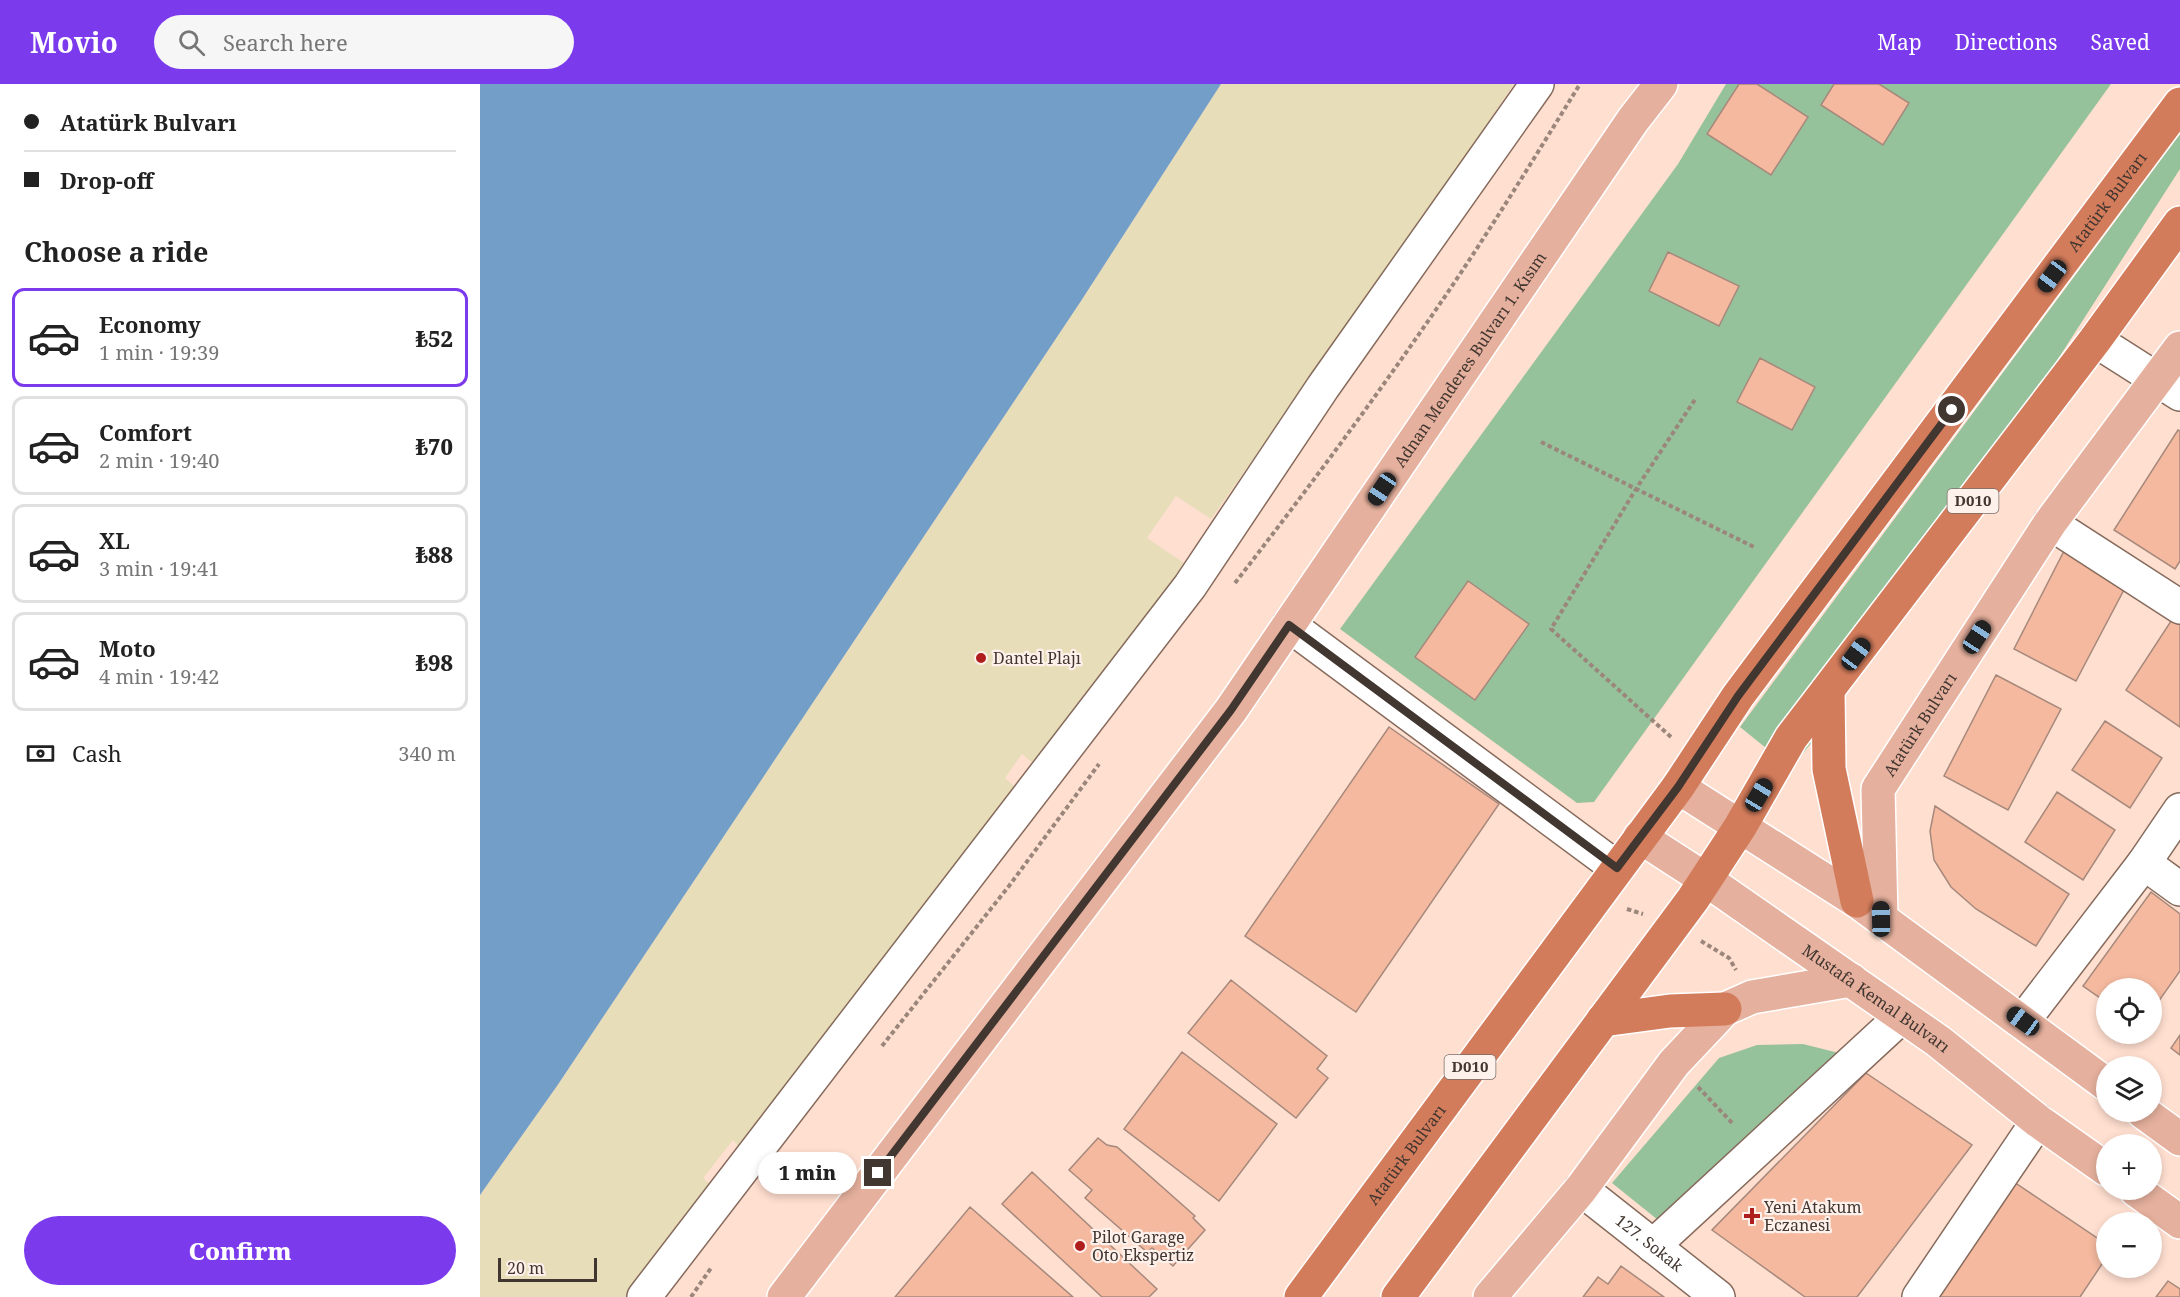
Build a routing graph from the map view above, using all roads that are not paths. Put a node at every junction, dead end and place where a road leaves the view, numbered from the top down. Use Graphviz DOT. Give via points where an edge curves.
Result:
graph roads {
  1 [pos="1537,84"];
  2 [pos="1661,84"];
  3 [pos="2180,104"];
  4 [pos="2180,223"];
  5 [pos="2095,340"];
  6 [pos="2180,348"];
  7 [pos="2169,387"];
  8 [pos="2050,523"];
  9 [pos="2180,607"];
  10 [pos="1289,625"];
  11 [pos="1828,690"];
  12 [pos="1686,775"];
  13 [pos="2180,810"];
  14 [pos="1740,827"];
  15 [pos="1640,837"];
  16 [pos="2145,863"];
  17 [pos="1617,868"];
  18 [pos="1699,889"];
  19 [pos="2180,889"];
  20 [pos="1869,910"];
  21 [pos="1851,980"];
  22 [pos="1725,1010"];
  23 [pos="1901,1017"];
  24 [pos="1603,1020"];
  25 [pos="2023,1021"];
  26 [pos="2096,1076"];
  27 [pos="2038,1121"];
  28 [pos="2157,1122"];
  29 [pos="2180,1139"];
  30 [pos="2096,1162"];
  31 [pos="1581,1190"];
  32 [pos="2150,1200"];
  33 [pos="2180,1222"];
  34 [pos="1653,1245"];
  35 [pos="644,1297"];
  36 [pos="784,1297"];
  37 [pos="1301,1297"];
  38 [pos="1398,1297"];
  39 [pos="1490,1297"];
  40 [pos="1718,1297"];
  41 [pos="1919,1297"];
  1 -- 35 [label="street" via="1323,387 1190,586"];
  2 -- 10 [label="main road, Adnan Menderes Bulvarı 1. Kısım"];
  3 -- 12 [label="highway, Atatürk Bulvarı / D010" via="1738,696"];
  4 -- 5 [label="highway, D010"];
  5 -- 7 [label="street"];
  5 -- 11 [label="highway, D010"];
  6 -- 7 [label="main road, Atatürk Bulvarı"];
  7 -- 8 [label="main road, Atatürk Bulvarı"];
  8 -- 9 [label="street"];
  8 -- 20 [label="main road, Atatürk Bulvarı" via="1878,789"];
  10 -- 17 [label="street"];
  10 -- 36 [label="main road, Adnan Menderes Bulvarı 1. Kısım" via="1231,710"];
  11 -- 14 [label="highway, D010" via="1791,738"];
  11 -- 20 [label="highway" via="1829,769"];
  12 -- 14 [label="main road"];
  12 -- 15 [label="highway, D010"];
  13 -- 16 [label="street"];
  14 -- 18 [label="highway, D010"];
  14 -- 20 [label="main road"];
  15 -- 17 [label="highway, Atatürk Bulvarı / D010"];
  15 -- 18 [label="main road, Mustafa Kemal Bulvarı"];
  16 -- 19 [label="street"];
  16 -- 25 [label="street"];
  17 -- 37 [label="highway, Atatürk Bulvarı / D010"];
  18 -- 21 [label="main road, Mustafa Kemal Bulvarı"];
  18 -- 24 [label="highway, D010"];
  20 -- 25 [label="main road"];
  21 -- 22 [label="main road" via="1752,997"];
  21 -- 23 [label="main road, Mustafa Kemal Bulvarı"];
  22 -- 24 [label="highway" via="1670,1011"];
  22 -- 31 [label="main road" via="1674,1063"];
  23 -- 27 [label="main road, Mustafa Kemal Bulvarı" via="1938,1041"];
  23 -- 34 [label="street"];
  24 -- 38 [label="highway, D010"];
  25 -- 26 [label="main road"];
  27 -- 30 [label="main road, Mustafa Kemal Bulvarı"];
  27 -- 41 [label="street"];
  28 -- 29 [label="main road"];
  31 -- 34 [label="street, 127. Sokak"];
  31 -- 39 [label="main road"];
  32 -- 33 [label="main road"];
  34 -- 40 [label="street, 127. Sokak"];
}
